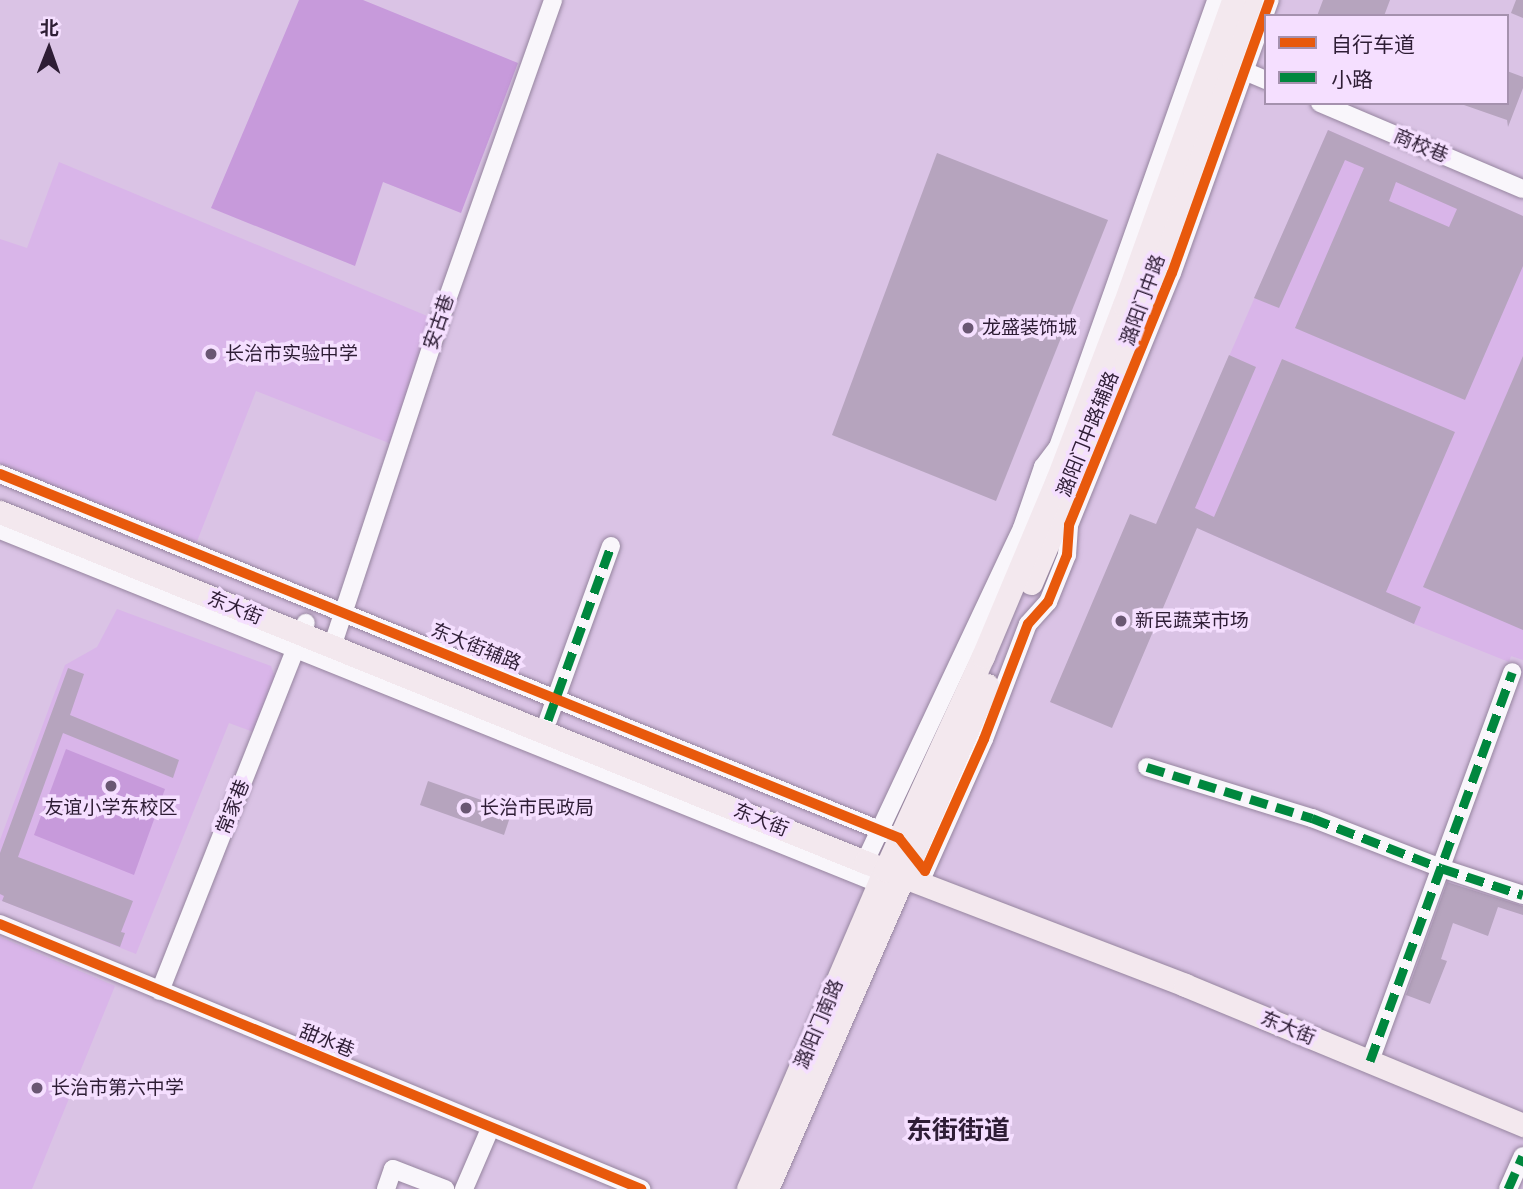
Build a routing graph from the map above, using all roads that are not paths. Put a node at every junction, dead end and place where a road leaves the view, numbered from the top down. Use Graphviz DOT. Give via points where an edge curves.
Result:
graph roads {
  1 [pos="553,0"];
  2 [pos="1216,0"];
  3 [pos="1233,0"];
  4 [pos="1251,0"];
  5 [pos="1270,0"];
  6 [pos="1228,64"];
  7 [pos="1264,79"];
  8 [pos="1325,105"];
  9 [pos="1523,189"];
  10 [pos="0,474"];
  11 [pos="0,499"];
  12 [pos="0,512"];
  13 [pos="0,530"];
  14 [pos="611,546"];
  15 [pos="343,612"];
  16 [pos="301,636"];
  17 [pos="334,641"];
  18 [pos="1512,672"];
  19 [pos="556,698"];
  20 [pos="548,720"];
  21 [pos="1147,767"];
  22 [pos="898,865"];
  23 [pos="1441,868"];
  24 [pos="1523,895"];
  25 [pos="0,924"];
  26 [pos="160,991"];
  27 [pos="1372,1055"];
  28 [pos="1523,1109"];
  29 [pos="1523,1125"];
  30 [pos="491,1129"];
  31 [pos="1523,1156"];
  32 [pos="386,1189"];
  33 [pos="445,1189"];
  34 [pos="464,1189"];
  35 [pos="641,1189"];
  36 [pos="748,1189"];
  37 [pos="767,1189"];
  38 [pos="1508,1189"];
  1 -- 15 [label="street, 安古巷"];
  2 -- 22 [label="street, 潞阳门中路辅路" via="1058,447 1043,467"];
  3 -- 6 [label="main road, 潞阳门中路"];
  4 -- 6 [label="main road, 潞阳门中路"];
  5 -- 6 [label="street"];
  6 -- 7 [label="street"];
  6 -- 22 [label="main road, 潞阳门中路" via="1072,487"];
  8 -- 9 [label="street, 商校巷"];
  10 -- 15 [label="street, 东大街辅路"];
  11 -- 16 [label="main road, 东大街"];
  12 -- 16 [label="main road, 东大街"];
  13 -- 16 [label="street"];
  14 -- 19 [label="street"];
  15 -- 17 [label="street, 安古巷"];
  15 -- 19 [label="street, 东大街辅路"];
  16 -- 17 [label="main road, 东大街"];
  16 -- 22 [label="street"];
  16 -- 26 [label="street, 常家巷"];
  17 -- 20 [label="main road, 东大街"];
  17 -- 22 [label="main road, 东大街"];
  18 -- 23 [label="street"];
  19 -- 20 [label="street"];
  19 -- 22 [label="street, 东大街辅路"];
  20 -- 22 [label="main road, 东大街"];
  21 -- 23 [label="street" via="1312,818"];
  22 -- 27 [label="main road, 东大街"];
  22 -- 36 [label="main road, 潞阳门南路"];
  22 -- 37 [label="main road, 潞阳门南路"];
  23 -- 24 [label="street"];
  23 -- 27 [label="street"];
  25 -- 26 [label="street, 甜水巷"];
  26 -- 30 [label="street, 甜水巷"];
  27 -- 28 [label="main road, 东大街"];
  27 -- 29 [label="main road, 东大街"];
  30 -- 34 [label="street"];
  30 -- 35 [label="street, 甜水巷"];
  31 -- 38 [label="street"];
  32 -- 33 [label="street" via="393,1169"];
}
